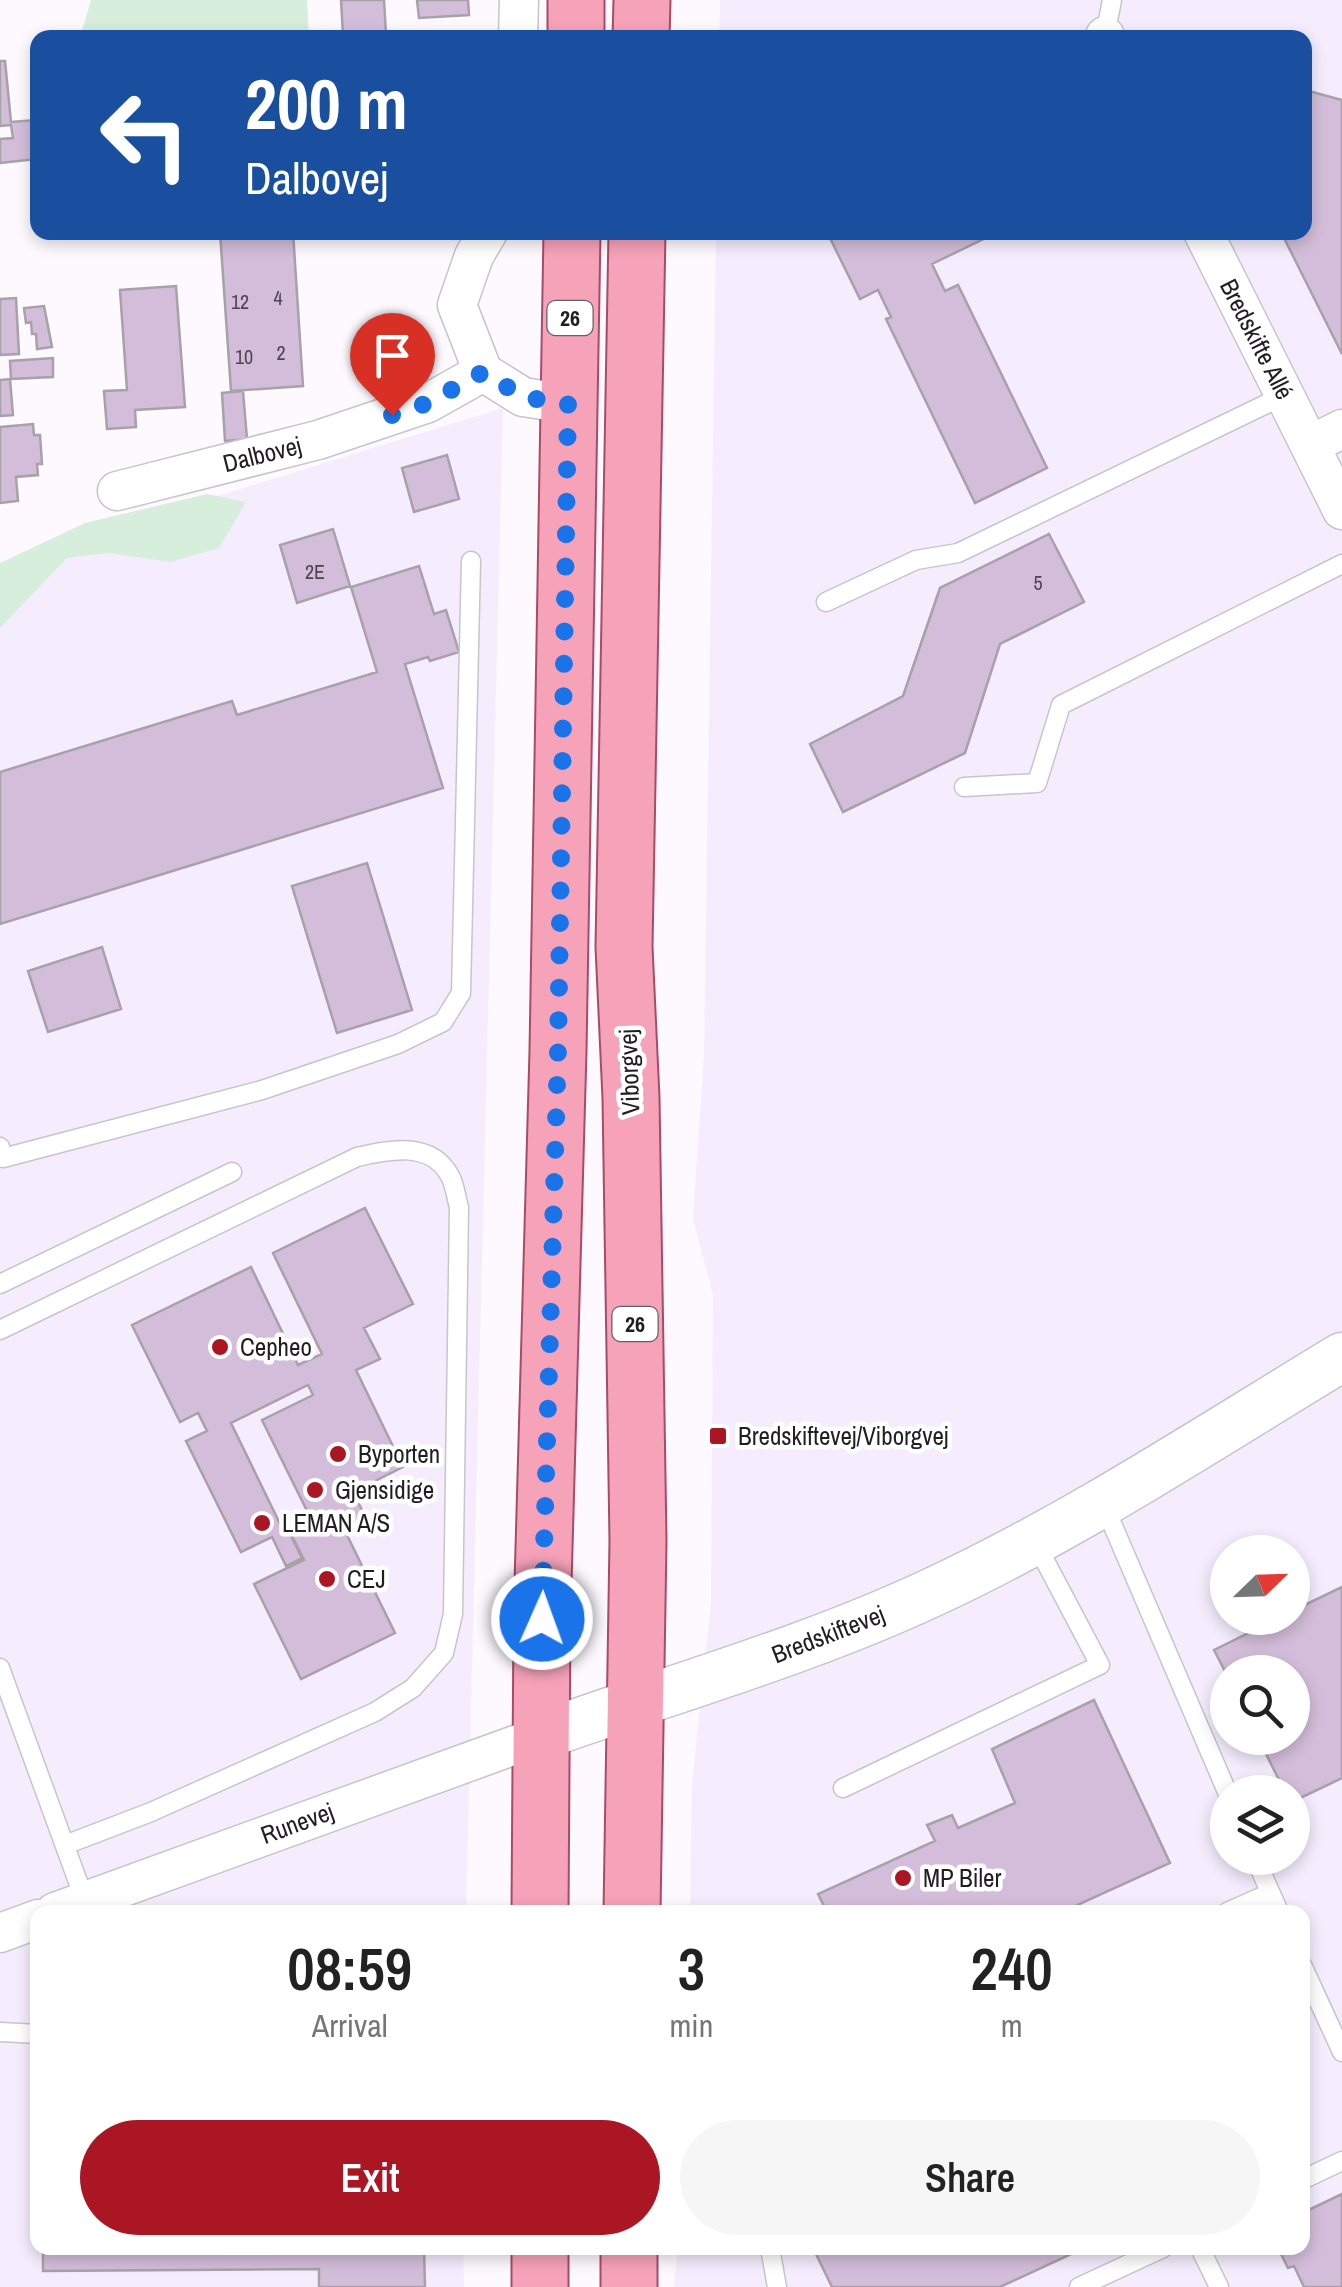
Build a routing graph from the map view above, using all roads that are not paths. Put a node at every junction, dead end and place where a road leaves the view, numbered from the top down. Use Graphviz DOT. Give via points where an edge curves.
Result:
graph roads {
  1 [pos="519,0"];
  2 [pos="576,0"];
  3 [pos="642,0"];
  4 [pos="1112,0"];
  5 [pos="518,30"];
  6 [pos="576,30"];
  7 [pos="641,30"];
  8 [pos="1106,30"];
  9 [pos="483,240"];
  10 [pos="572,240"];
  11 [pos="637,240"];
  12 [pos="1208,240"];
  13 [pos="483,372"];
  14 [pos="1285,395"];
  15 [pos="568,404"];
  16 [pos="1326,437"];
  17 [pos="117,491"];
  18 [pos="1342,510"];
  19 [pos="471,561"];
  20 [pos="1342,564"];
  21 [pos="826,602"];
  22 [pos="964,787"];
  23 [pos="1,1155"];
  24 [pos="232,1172"];
  25 [pos="0,1284"];
  26 [pos="0,1330"];
  27 [pos="1342,1357"];
  28 [pos="1102,1502"];
  29 [pos="1033,1539"];
  30 [pos="0,1668"];
  31 [pos="635,1702"];
  32 [pos="540,1736"];
  33 [pos="1220,1775"];
  34 [pos="843,1788"];
  35 [pos="65,1845"];
  36 [pos="1262,1875"];
  37 [pos="1270,1893"];
  38 [pos="70,1905"];
  39 [pos="75,1905"];
  40 [pos="540,1905"];
  41 [pos="632,1905"];
  42 [pos="1243,1905"];
  43 [pos="1276,1905"];
  44 [pos="30,1922"];
  45 [pos="0,1934"];
  46 [pos="1310,1982"];
  47 [pos="0,2032"];
  48 [pos="30,2034"];
  49 [pos="1342,2052"];
  50 [pos="1342,2161"];
  51 [pos="1310,2176"];
  52 [pos="540,2255"];
  53 [pos="629,2255"];
  54 [pos="771,2255"];
  55 [pos="1148,2255"];
  56 [pos="1203,2255"];
  57 [pos="540,2287"];
  58 [pos="629,2287"];
  59 [pos="777,2287"];
  60 [pos="1079,2287"];
  61 [pos="1219,2287"];
  1 -- 5 [label="street"];
  2 -- 6 [label="main road"];
  3 -- 7 [label="main road"];
  4 -- 8 [label="lane"];
  9 -- 13 [label="street" via="457,305"];
  10 -- 15 [label="main road, 26"];
  11 -- 31 [label="main road, Viborgvej / 26" via="624,947 635,1316"];
  12 -- 14 [label="street, Bredskifte Allé"];
  13 -- 15 [label="street" via="523,397"];
  13 -- 17 [label="street, Dalbovej" via="428,403 318,440"];
  14 -- 16 [label="street, Bredskifte Allé"];
  14 -- 21 [label="lane" via="958,553 916,560"];
  15 -- 32 [label="main road, 26"];
  16 -- 18 [label="street, Bredskifte Allé"];
  19 -- 23 [label="lane" via="461,993 443,1022 262,1090"];
  20 -- 22 [label="lane" via="1062,705 1038,782"];
  24 -- 25 [label="lane"];
  26 -- 35 [label="lane" via="357,1157 399,1148 431,1156 450,1174 459,1207 453,1614 444,1652 413,1688 375,1712"];
  27 -- 28 [label="street, Bredskiftevej"];
  28 -- 29 [label="street, Bredskiftevej"];
  28 -- 33 [label="lane"];
  29 -- 31 [label="street, Bredskiftevej" via="841,1632"];
  29 -- 34 [label="lane" via="1100,1665"];
  30 -- 35 [label="lane"];
  31 -- 32 [label="street, Bredskiftevej"];
  31 -- 41 [label="main road, Viborgvej / 26"];
  32 -- 39 [label="street, Runevej"];
  32 -- 40 [label="main road, 26"];
  35 -- 38 [label="lane"];
  36 -- 37 [label="lane"];
  37 -- 42 [label="lane"];
  37 -- 43 [label="lane"];
  44 -- 45 [label="street"];
  46 -- 49 [label="lane"];
  47 -- 48 [label="lane"];
  50 -- 51 [label="lane"];
  52 -- 57 [label="main road"];
  53 -- 58 [label="main road"];
  54 -- 59 [label="lane"];
  55 -- 60 [label="lane"];
  56 -- 61 [label="lane"];
}
